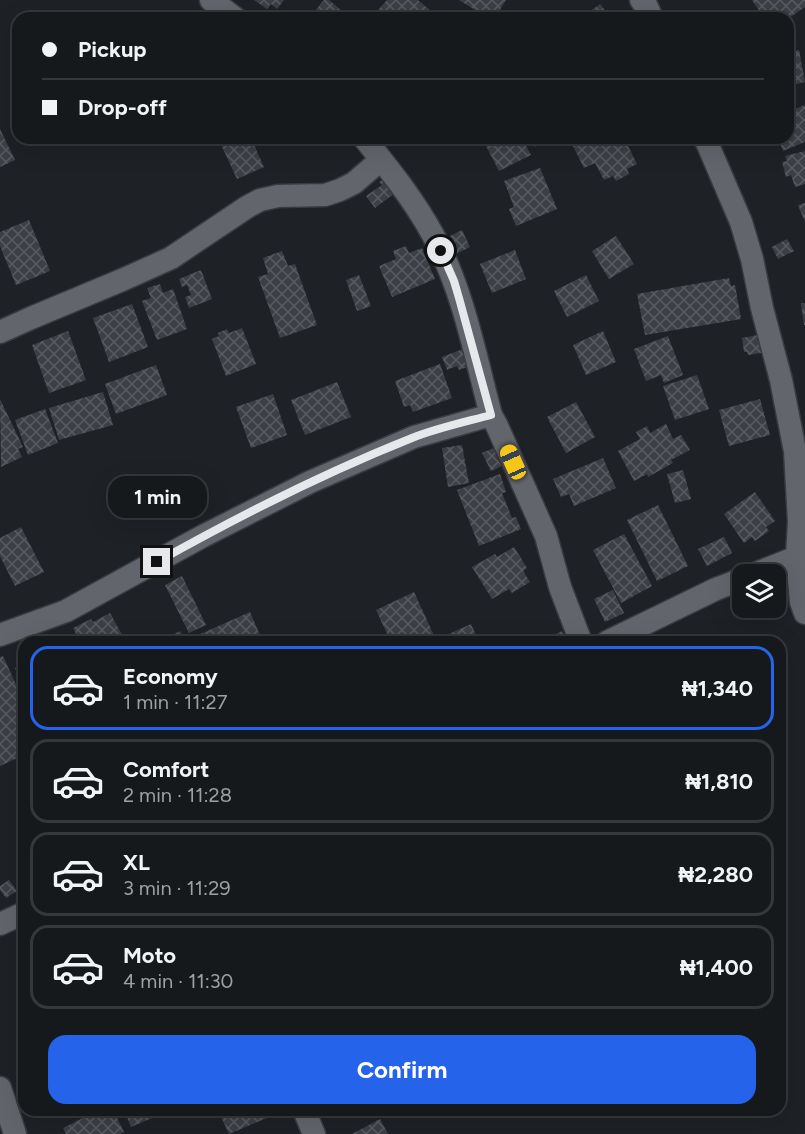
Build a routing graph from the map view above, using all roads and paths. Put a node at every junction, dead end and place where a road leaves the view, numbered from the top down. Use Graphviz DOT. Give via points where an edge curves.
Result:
graph roads {
  1 [pos="211,0"];
  2 [pos="227,12"];
  3 [pos="369,144"];
  4 [pos="708,144"];
  5 [pos="378,156"];
  6 [pos="0,332"];
  7 [pos="491,415"];
  8 [pos="797,557"];
  9 [pos="779,564"];
  10 [pos="732,583"];
  11 [pos="805,613"];
  12 [pos="0,635"];
  13 [pos="579,636"];
  14 [pos="619,636"];
  15 [pos="18,916"];
  16 [pos="0,924"];
  17 [pos="0,1088"];
  18 [pos="306,1116"];
  19 [pos="15,1134"];
  20 [pos="314,1134"];
  1 -- 2 [label="street"];
  3 -- 5 [label="street"];
  4 -- 8 [label="street" via="741,222 781,380 795,451"];
  5 -- 6 [label="street" via="376,164 340,190 325,195 260,200 171,258"];
  5 -- 7 [label="street" via="434,237 454,281"];
  7 -- 12 [label="street" via="414,437 310,482 66,611"];
  7 -- 13 [label="street" via="546,536"];
  8 -- 9 [label="street"];
  8 -- 11 [label="street"];
  10 -- 14 [label="street"];
  15 -- 16 [label="street"];
  17 -- 19 [label="street"];
  18 -- 20 [label="street"];
}
